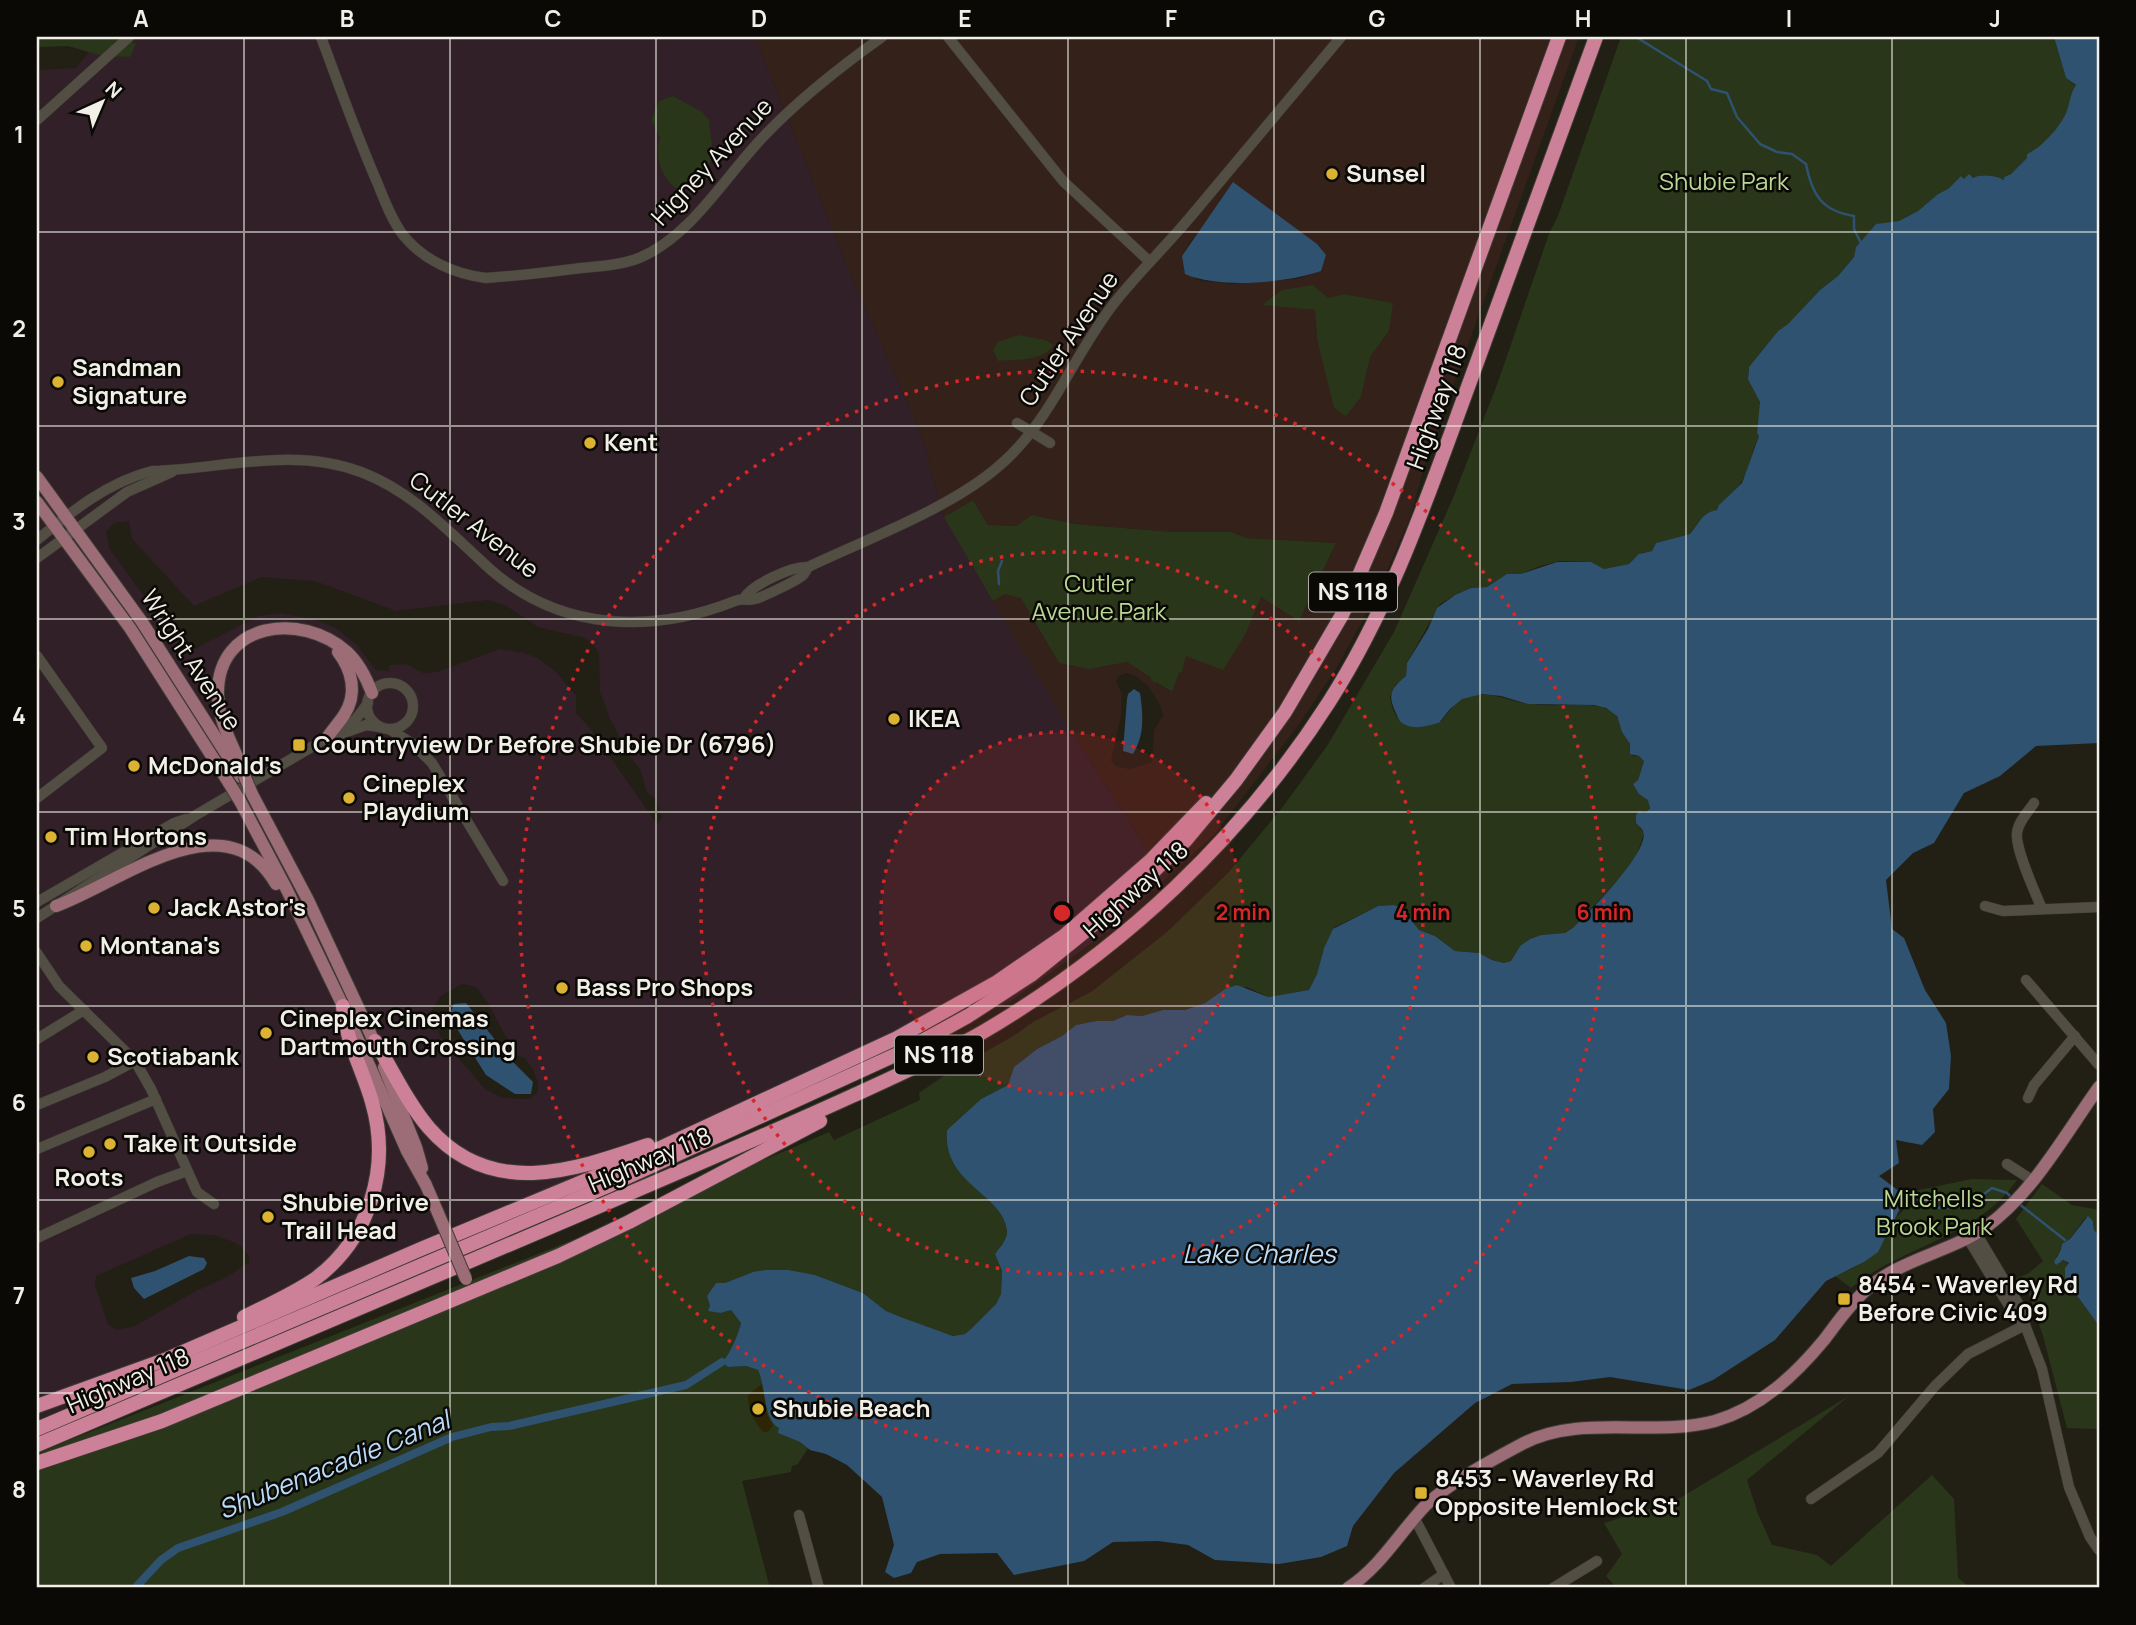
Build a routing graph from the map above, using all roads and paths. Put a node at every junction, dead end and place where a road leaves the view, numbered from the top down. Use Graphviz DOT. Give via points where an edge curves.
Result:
graph roads {
  1 [pos="129,37"];
  2 [pos="321,37"];
  3 [pos="883,37"];
  4 [pos="948,37"];
  5 [pos="1341,37"];
  6 [pos="1559,37"];
  7 [pos="1596,37"];
  8 [pos="37,120"];
  9 [pos="1150,262"];
  10 [pos="1017,423"];
  11 [pos="1031,432"];
  12 [pos="1050,443"];
  13 [pos="176,470"];
  14 [pos="37,477"];
  15 [pos="37,502"];
  16 [pos="67,517"];
  17 [pos="55,526"];
  18 [pos="76,529"];
  19 [pos="64,538"];
  20 [pos="37,540"];
  21 [pos="37,558"];
  22 [pos="329,640"];
  23 [pos="37,656"];
  24 [pos="370,698"];
  25 [pos="1285,712"];
  26 [pos="410,718"];
  27 [pos="384,728"];
  28 [pos="327,738"];
  29 [pos="413,744"];
  30 [pos="238,778"];
  31 [pos="246,797"];
  32 [pos="37,798"];
  33 [pos="1258,799"];
  34 [pos="2034,803"];
  35 [pos="197,815"];
  36 [pos="503,881"];
  37 [pos="37,902"];
  38 [pos="56,906"];
  39 [pos="1985,906"];
  40 [pos="295,907"];
  41 [pos="2099,907"];
  42 [pos="2042,909"];
  43 [pos="37,918"];
  44 [pos="37,953"];
  45 [pos="2026,980"];
  46 [pos="343,1006"];
  47 [pos="84,1010"];
  48 [pos="2075,1036"];
  49 [pos="37,1039"];
  50 [pos="375,1041"];
  51 [pos="135,1061"];
  52 [pos="2099,1065"];
  53 [pos="2099,1088"];
  54 [pos="2028,1098"];
  55 [pos="156,1099"];
  56 [pos="37,1105"];
  57 [pos="706,1126"];
  58 [pos="37,1149"];
  59 [pos="2007,1164"];
  60 [pos="187,1171"];
  61 [pos="2032,1181"];
  62 [pos="426,1185"];
  63 [pos="214,1204"];
  64 [pos="1972,1235"];
  65 [pos="37,1238"];
  66 [pos="469,1286"];
  67 [pos="2025,1325"];
  68 [pos="137,1368"];
  69 [pos="37,1406"];
  70 [pos="37,1429"];
  71 [pos="37,1444"];
  72 [pos="37,1463"];
  73 [pos="1811,1499"];
  74 [pos="799,1515"];
  75 [pos="1415,1520"];
  76 [pos="2099,1550"];
  77 [pos="1597,1561"];
  78 [pos="1444,1574"];
  79 [pos="819,1588"];
  80 [pos="1348,1588"];
  81 [pos="1424,1588"];
  82 [pos="1451,1588"];
  83 [pos="1554,1588"];
  1 -- 8 [label="street"];
  2 -- 3 [label="street, Higney Avenue" via="371,169 403,235 438,264 486,278 614,264 657,249 682,229 790,109"];
  4 -- 9 [label="street" via="1063,181"];
  5 -- 9 [label="street, Cutler Avenue"];
  6 -- 25 [label="highway, Highway 118 / NS 118" via="1370,553 1336,626"];
  7 -- 33 [label="highway, Highway 118 / NS 118" via="1401,565 1330,700"];
  9 -- 11 [label="street, Cutler Avenue" via="1103,319"];
  10 -- 11 [label="street"];
  11 -- 12 [label="street"];
  11 -- 13 [label="street, Cutler Avenue" via="973,486 908,520 808,567 798,566 749,590 744,598 705,613 649,623 596,619 520,591 412,499 360,471 314,460 273,458"];
  13 -- 16 [label="street, Cutler Avenue" via="152,471 116,483"];
  13 -- 18 [label="street, Cutler Avenue" via="127,492"];
  14 -- 16 [label="main road, Wright Avenue"];
  15 -- 17 [label="main road, Wright Avenue"];
  16 -- 17 [label="street, Cutler Avenue"];
  16 -- 18 [label="main road, Wright Avenue"];
  17 -- 19 [label="main road, Wright Avenue"];
  17 -- 20 [label="street, Cutler Avenue"];
  18 -- 19 [label="street, Cutler Avenue"];
  18 -- 30 [label="main road, Wright Avenue" via="142,622"];
  19 -- 21 [label="street, Cutler Avenue"];
  19 -- 30 [label="main road, Wright Avenue"];
  22 -- 24 [label="main road" via="357,662"];
  22 -- 28 [label="main road" via="344,659 352,682 349,706"];
  22 -- 30 [label="main road" via="297,629 272,628 249,636 226,658 219,683 219,711"];
  23 -- 32 [label="street" via="102,748"];
  24 -- 26 [label="street" via="383,684 404,688 413,700"];
  24 -- 27 [label="street" via="371,719"];
  24 -- 28 [label="street" via="356,719"];
  25 -- 57 [label="highway" via="1159,852 1044,951 897,1038"];
  25 -- 70 [label="highway, Highway 118 / NS 118" via="1211,811 1126,898 1051,960 957,1023 713,1140"];
  26 -- 27 [label="street" via="401,727"];
  26 -- 29 [label="street"];
  27 -- 28 [label="street" via="366,725"];
  27 -- 29 [label="street"];
  28 -- 35 [label="street"];
  29 -- 36 [label="street" via="432,763"];
  30 -- 31 [label="main road, Wright Avenue, bridge"];
  31 -- 40 [label="main road, Wright Avenue"];
  31 -- 50 [label="main road, Wright Avenue" via="308,901"];
  33 -- 66 [label="highway" via="1235,833 1164,906 1091,967 1020,1016 629,1222 558,1256"];
  33 -- 71 [label="highway, Highway 118 / NS 118" via="1205,859 1116,940 1045,992 946,1052 712,1159"];
  34 -- 42 [label="street" via="2016,835"];
  35 -- 37 [label="street" via="174,823"];
  35 -- 38 [label="street"];
  38 -- 40 [label="main road" via="182,850 224,845 257,860"];
  38 -- 43 [label="street"];
  39 -- 42 [label="street" via="2003,911"];
  40 -- 46 [label="main road, Wright Avenue"];
  41 -- 42 [label="street"];
  44 -- 47 [label="street" via="52,978"];
  45 -- 48 [label="street"];
  46 -- 62 [label="main road, Wright Avenue"];
  46 -- 68 [label="highway" via="344,1025 373,1102 379,1139 377,1181 363,1222 343,1253 316,1278"];
  47 -- 49 [label="street"];
  47 -- 51 [label="street"];
  48 -- 52 [label="street"];
  48 -- 54 [label="street"];
  50 -- 57 [label="highway" via="428,1127 461,1155 497,1171 537,1175 561,1171"];
  50 -- 62 [label="main road, Wright Avenue"];
  51 -- 55 [label="street"];
  51 -- 56 [label="street"];
  53 -- 61 [label="main road"];
  55 -- 58 [label="street"];
  55 -- 60 [label="street"];
  57 -- 68 [label="highway" via="240,1328"];
  59 -- 61 [label="street"];
  60 -- 63 [label="street" via="197,1192"];
  60 -- 65 [label="street"];
  61 -- 64 [label="main road"];
  62 -- 66 [label="main road, Wright Avenue, bridge"];
  64 -- 67 [label="street" via="2014,1314"];
  64 -- 75 [label="main road" via="1876,1281 1801,1366 1750,1406 1702,1424 1539,1436 1446,1489"];
  66 -- 72 [label="highway" via="162,1421"];
  67 -- 73 [label="street" via="1968,1354 1878,1453"];
  67 -- 76 [label="street" via="2042,1369 2069,1487"];
  68 -- 69 [label="highway"];
  74 -- 79 [label="street"];
  75 -- 78 [label="street"];
  75 -- 80 [label="main road" via="1374,1567"];
  77 -- 83 [label="street"];
  78 -- 81 [label="street"];
  78 -- 82 [label="street"];
}
